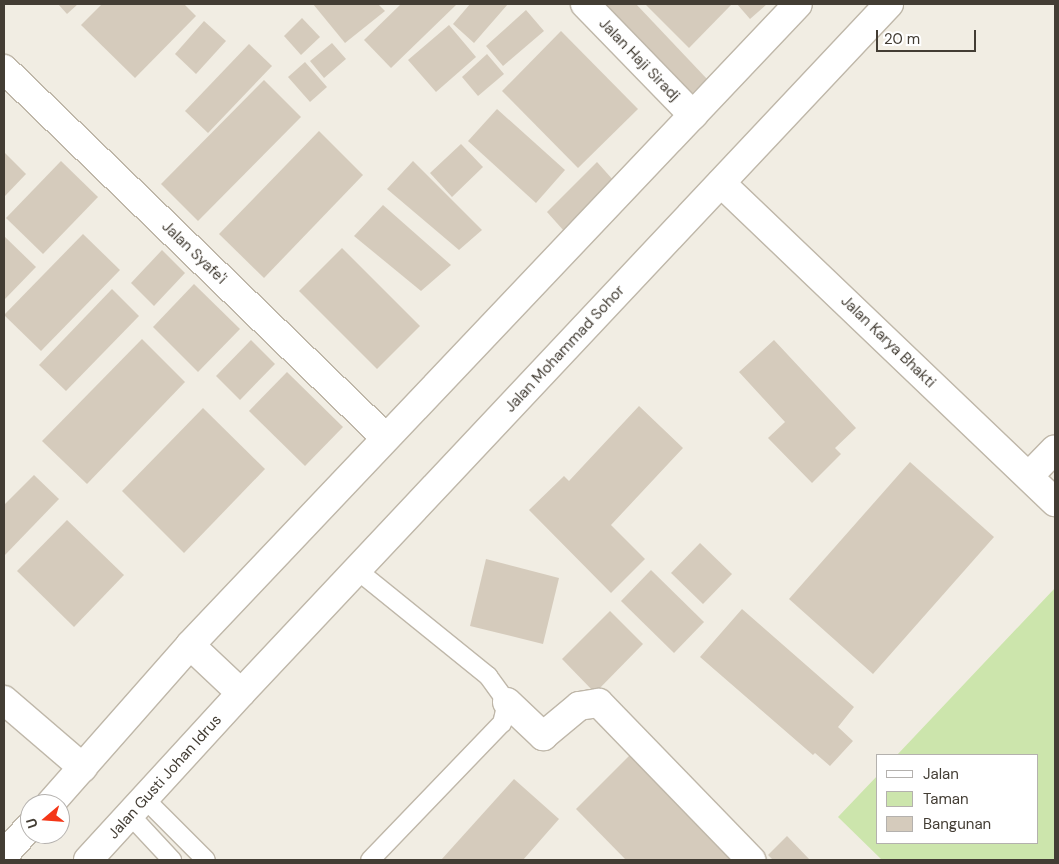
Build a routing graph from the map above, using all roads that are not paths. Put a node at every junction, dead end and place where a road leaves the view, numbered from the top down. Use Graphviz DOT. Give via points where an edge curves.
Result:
graph roads {
  1 [pos="585,4"];
  2 [pos="798,4"];
  3 [pos="889,4"];
  4 [pos="4,69"];
  5 [pos="693,115"];
  6 [pos="721,183"];
  7 [pos="385,437"];
  8 [pos="1055,449"];
  9 [pos="1029,476"];
  10 [pos="1055,502"];
  11 [pos="357,570"];
  12 [pos="190,645"];
  13 [pos="241,693"];
  14 [pos="4,700"];
  15 [pos="507,702"];
  16 [pos="83,768"];
  17 [pos="59,794"];
  18 [pos="138,807"];
  19 [pos="20,837"];
  20 [pos="4,854"];
  21 [pos="88,860"];
  22 [pos="172,860"];
  23 [pos="206,860"];
  24 [pos="370,860"];
  25 [pos="751,860"];
  1 -- 5 [label="street, Jalan Haji Siradj"];
  2 -- 5 [label="street"];
  3 -- 6 [label="street, Jalan Mohammad Sohor"];
  4 -- 7 [label="street, Jalan Syafe'i"];
  5 -- 7 [label="street"];
  6 -- 9 [label="street, Jalan Karya Bhakti"];
  6 -- 11 [label="street, Jalan Mohammad Sohor"];
  7 -- 12 [label="street"];
  8 -- 9 [label="street"];
  9 -- 10 [label="street, Jalan Karya Bhakti"];
  11 -- 13 [label="street, Jalan Mohammad Sohor"];
  11 -- 15 [label="lane" via="488,676"];
  12 -- 13 [label="street"];
  12 -- 16 [label="street"];
  13 -- 18 [label="street, Jalan Gusti Johan Idrus"];
  14 -- 16 [label="street"];
  15 -- 24 [label="lane" via="502,723"];
  15 -- 25 [label="street" via="543,736 579,706 600,703"];
  16 -- 17 [label="street"];
  18 -- 21 [label="street, Jalan Gusti Johan Idrus"];
  18 -- 22 [label="lane"];
  18 -- 23 [label="lane"];
  19 -- 20 [label="street"];
}
